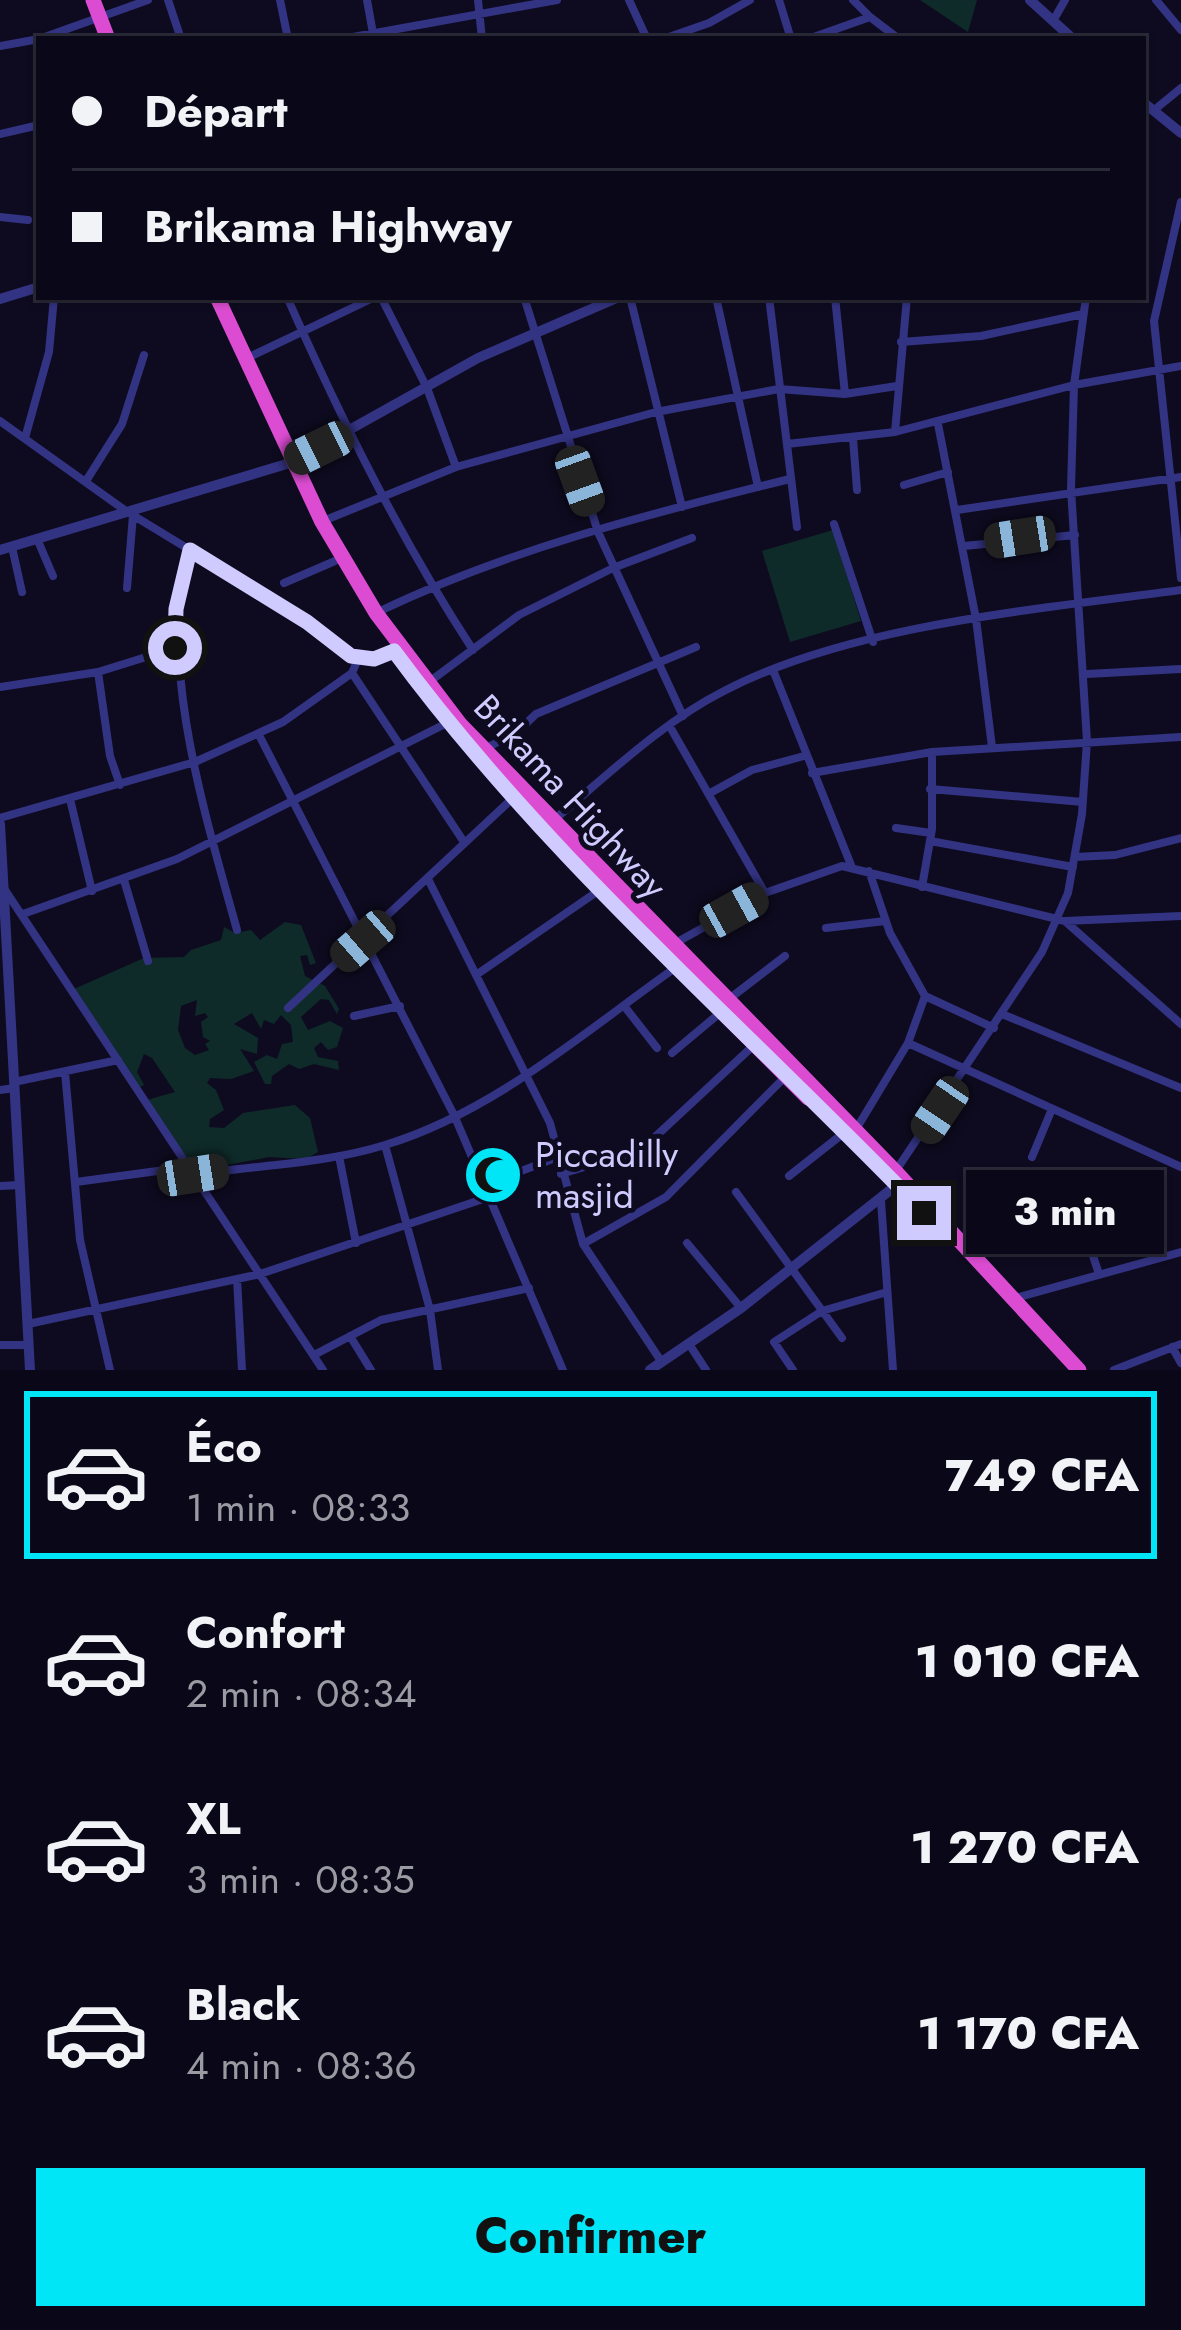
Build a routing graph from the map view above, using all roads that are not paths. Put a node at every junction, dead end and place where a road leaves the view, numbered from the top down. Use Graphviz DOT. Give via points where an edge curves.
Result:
graph roads {
  1 [pos="148,0"];
  2 [pos="168,0"];
  3 [pos="280,0"];
  4 [pos="367,0"];
  5 [pos="478,0"];
  6 [pos="556,0"];
  7 [pos="629,0"];
  8 [pos="750,0"];
  9 [pos="779,0"];
  10 [pos="853,0"];
  11 [pos="1030,0"];
  12 [pos="1065,0"];
  13 [pos="1156,0"];
  14 [pos="92,8"];
  15 [pos="870,16"];
  16 [pos="480,17"];
  17 [pos="1053,21"];
  18 [pos="1181,30"];
  19 [pos="44,36"];
  20 [pos="103,36"];
  21 [pos="180,36"];
  22 [pos="287,36"];
  23 [pos="374,36"];
  24 [pos="482,36"];
  25 [pos="645,36"];
  26 [pos="672,36"];
  27 [pos="790,36"];
  28 [pos="816,36"];
  29 [pos="895,36"];
  30 [pos="1070,36"];
  31 [pos="36,40"];
  32 [pos="0,46"];
  33 [pos="1179,86"];
  34 [pos="1150,112"];
  35 [pos="36,126"];
  36 [pos="1181,133"];
  37 [pos="0,134"];
  38 [pos="1181,202"];
  39 [pos="0,217"];
  40 [pos="28,220"];
  41 [pos="36,288"];
  42 [pos="0,299"];
  43 [pos="54,300"];
  44 [pos="213,300"];
  45 [pos="214,300"];
  46 [pos="287,300"];
  47 [pos="371,300"];
  48 [pos="380,300"];
  49 [pos="525,300"];
  50 [pos="613,300"];
  51 [pos="631,300"];
  52 [pos="717,300"];
  53 [pos="769,300"];
  54 [pos="836,300"];
  55 [pos="907,300"];
  56 [pos="1085,300"];
  57 [pos="1083,314"];
  58 [pos="302,332"];
  59 [pos="534,333"];
  60 [pos="901,342"];
  61 [pos="144,355"];
  62 [pos="244,360"];
  63 [pos="1181,366"];
  64 [pos="1155,370"];
  65 [pos="1074,385"];
  66 [pos="897,386"];
  67 [pos="427,388"];
  68 [pos="779,389"];
  69 [pos="845,394"];
  70 [pos="740,397"];
  71 [pos="656,412"];
  72 [pos="0,421"];
  73 [pos="938,424"];
  74 [pos="895,432"];
  75 [pos="349,434"];
  76 [pos="564,434"];
  77 [pos="25,438"];
  78 [pos="853,438"];
  79 [pos="787,444"];
  80 [pos="286,464"];
  81 [pos="456,466"];
  82 [pos="948,472"];
  83 [pos="1181,477"];
  84 [pos="790,478"];
  85 [pos="1169,478"];
  86 [pos="86,481"];
  87 [pos="904,484"];
  88 [pos="758,487"];
  89 [pos="857,490"];
  90 [pos="1072,490"];
  91 [pos="383,498"];
  92 [pos="682,507"];
  93 [pos="956,510"];
  94 [pos="129,513"];
  95 [pos="322,522"];
  96 [pos="834,524"];
  97 [pos="797,527"];
  98 [pos="598,532"];
  99 [pos="1075,535"];
  100 [pos="692,538"];
  101 [pos="38,541"];
  102 [pos="964,546"];
  103 [pos="6,549"];
  104 [pos="190,550"];
  105 [pos="335,561"];
  106 [pos="613,568"];
  107 [pos="53,576"];
  108 [pos="1181,578"];
  109 [pos="284,583"];
  110 [pos="431,586"];
  111 [pos="127,588"];
  112 [pos="1181,590"];
  113 [pos="22,592"];
  114 [pos="1079,604"];
  115 [pos="376,613"];
  116 [pos="976,619"];
  117 [pos="873,642"];
  118 [pos="696,647"];
  119 [pos="175,648"];
  120 [pos="398,649"];
  121 [pos="472,650"];
  122 [pos="358,659"];
  123 [pos="656,665"];
  124 [pos="1181,669"];
  125 [pos="772,670"];
  126 [pos="98,672"];
  127 [pos="352,673"];
  128 [pos="1086,674"];
  129 [pos="428,683"];
  130 [pos="0,687"];
  131 [pos="683,716"];
  132 [pos="449,722"];
  133 [pos="669,725"];
  134 [pos="259,735"];
  135 [pos="1181,737"];
  136 [pos="1087,741"];
  137 [pos="992,748"];
  138 [pos="403,749"];
  139 [pos="483,749"];
  140 [pos="932,752"];
  141 [pos="804,756"];
  142 [pos="195,762"];
  143 [pos="812,773"];
  144 [pos="120,785"];
  145 [pos="930,789"];
  146 [pos="712,792"];
  147 [pos="515,796"];
  148 [pos="70,799"];
  149 [pos="1083,802"];
  150 [pos="293,804"];
  151 [pos="0,820"];
  152 [pos="550,823"];
  153 [pos="896,828"];
  154 [pos="930,837"];
  155 [pos="1181,838"];
  156 [pos="215,841"];
  157 [pos="464,842"];
  158 [pos="570,847"];
  159 [pos="1074,862"];
  160 [pos="851,866"];
  161 [pos="868,871"];
  162 [pos="428,879"];
  163 [pos="124,880"];
  164 [pos="3,887"];
  165 [pos="922,887"];
  166 [pos="601,889"];
  167 [pos="92,891"];
  168 [pos="765,893"];
  169 [pos="23,914"];
  170 [pos="1181,916"];
  171 [pos="1062,918"];
  172 [pos="885,921"];
  173 [pos="826,928"];
  174 [pos="236,930"];
  175 [pos="363,941"];
  176 [pos="671,946"];
  177 [pos="785,956"];
  178 [pos="148,962"];
  179 [pos="676,967"];
  180 [pos="476,975"];
  181 [pos="925,996"];
  182 [pos="400,1006"];
  183 [pos="625,1006"];
  184 [pos="723,1006"];
  185 [pos="288,1008"];
  186 [pos="1002,1014"];
  187 [pos="354,1016"];
  188 [pos="1181,1024"];
  189 [pos="994,1028"];
  190 [pos="908,1043"];
  191 [pos="753,1046"];
  192 [pos="657,1048"];
  193 [pos="672,1053"];
  194 [pos="118,1060"];
  195 [pos="967,1071"];
  196 [pos="64,1072"];
  197 [pos="526,1075"];
  198 [pos="785,1077"];
  199 [pos="15,1085"];
  200 [pos="1181,1088"];
  201 [pos="0,1090"];
  202 [pos="1052,1109"];
  203 [pos="454,1114"];
  204 [pos="850,1131"];
  205 [pos="385,1145"];
  206 [pos="339,1156"];
  207 [pos="558,1157"];
  208 [pos="1032,1157"];
  209 [pos="1181,1167"];
  210 [pos="190,1171"];
  211 [pos="561,1174"];
  212 [pos="789,1176"];
  213 [pos="897,1178"];
  214 [pos="76,1182"];
  215 [pos="486,1184"];
  216 [pos="20,1185"];
  217 [pos="0,1186"];
  218 [pos="736,1192"];
  219 [pos="492,1196"];
  220 [pos="1073,1196"];
  221 [pos="881,1201"];
  222 [pos="408,1226"];
  223 [pos="356,1243"];
  224 [pos="583,1244"];
  225 [pos="687,1244"];
  226 [pos="1181,1252"];
  227 [pos="794,1267"];
  228 [pos="260,1274"];
  229 [pos="1099,1274"];
  230 [pos="237,1279"];
  231 [pos="529,1288"];
  232 [pos="887,1292"];
  233 [pos="1014,1298"];
  234 [pos="741,1308"];
  235 [pos="430,1310"];
  236 [pos="822,1311"];
  237 [pos="94,1313"];
  238 [pos="28,1324"];
  239 [pos="350,1336"];
  240 [pos="842,1338"];
  241 [pos="689,1344"];
  242 [pos="0,1346"];
  243 [pos="28,1346"];
  244 [pos="1177,1346"];
  245 [pos="314,1355"];
  246 [pos="661,1361"];
  247 [pos="1181,1363"];
  248 [pos="30,1370"];
  249 [pos="110,1370"];
  250 [pos="242,1370"];
  251 [pos="323,1370"];
  252 [pos="371,1370"];
  253 [pos="438,1370"];
  254 [pos="562,1370"];
  255 [pos="650,1370"];
  256 [pos="706,1370"];
  257 [pos="794,1370"];
  258 [pos="893,1370"];
  259 [pos="1069,1370"];
  260 [pos="1079,1370"];
  261 [pos="1114,1370"];
  1 -- 14 [label="street"];
  2 -- 21 [label="street"];
  3 -- 22 [label="street"];
  4 -- 23 [label="street"];
  5 -- 16 [label="street"];
  6 -- 16 [label="street"];
  7 -- 25 [label="street"];
  8 -- 26 [label="street"];
  9 -- 27 [label="street"];
  10 -- 15 [label="street"];
  11 -- 17 [label="street"];
  12 -- 17 [label="street"];
  13 -- 18 [label="street"];
  14 -- 19 [label="street"];
  14 -- 20 [label="highway"];
  15 -- 28 [label="street"];
  15 -- 29 [label="street"];
  16 -- 23 [label="street"];
  16 -- 24 [label="street"];
  17 -- 30 [label="street"];
  31 -- 32 [label="street"];
  33 -- 34 [label="street"];
  34 -- 36 [label="street"];
  35 -- 37 [label="street"];
  38 -- 64 [label="street" via="1154,321"];
  39 -- 40 [label="street"];
  41 -- 42 [label="street"];
  43 -- 77 [label="street"];
  44 -- 80 [label="highway, Brikama Highway"];
  45 -- 62 [label="highway, Brikama Highway"];
  46 -- 58 [label="street"];
  47 -- 58 [label="street"];
  48 -- 67 [label="street"];
  49 -- 59 [label="street"];
  50 -- 59 [label="street"];
  51 -- 71 [label="street"];
  52 -- 70 [label="street"];
  53 -- 68 [label="street"];
  54 -- 69 [label="street"];
  55 -- 60 [label="street"];
  56 -- 57 [label="street"];
  57 -- 60 [label="street" via="981,336"];
  57 -- 65 [label="street"];
  58 -- 62 [label="street"];
  58 -- 75 [label="street"];
  59 -- 67 [label="street"];
  59 -- 76 [label="street"];
  60 -- 66 [label="street"];
  61 -- 86 [label="street" via="122,424"];
  62 -- 80 [label="highway, Brikama Highway"];
  63 -- 64 [label="street"];
  64 -- 65 [label="street"];
  64 -- 85 [label="street"];
  65 -- 73 [label="street"];
  65 -- 90 [label="street"];
  66 -- 69 [label="street"];
  66 -- 74 [label="street"];
  67 -- 75 [label="street"];
  67 -- 81 [label="street"];
  68 -- 69 [label="street"];
  68 -- 70 [label="street"];
  68 -- 79 [label="street"];
  70 -- 71 [label="street"];
  70 -- 88 [label="street"];
  71 -- 76 [label="street"];
  71 -- 92 [label="street"];
  72 -- 77 [label="street"];
  73 -- 74 [label="street"];
  73 -- 82 [label="street"];
  74 -- 78 [label="street"];
  75 -- 80 [label="street"];
  75 -- 91 [label="street"];
  76 -- 81 [label="street"];
  76 -- 98 [label="street"];
  77 -- 86 [label="street"];
  78 -- 79 [label="street"];
  78 -- 89 [label="street"];
  79 -- 84 [label="street"];
  80 -- 94 [label="street"];
  80 -- 95 [label="highway, Brikama Highway"];
  80 -- 105 [label="highway, Brikama Highway"];
  81 -- 91 [label="street"];
  82 -- 87 [label="street"];
  82 -- 93 [label="street"];
  83 -- 85 [label="street"];
  84 -- 88 [label="street"];
  84 -- 97 [label="street"];
  85 -- 90 [label="street"];
  85 -- 108 [label="street"];
  86 -- 94 [label="street"];
  88 -- 92 [label="street"];
  90 -- 93 [label="street"];
  90 -- 99 [label="street"];
  91 -- 95 [label="street"];
  91 -- 110 [label="street"];
  92 -- 98 [label="street"];
  93 -- 102 [label="street"];
  94 -- 101 [label="street"];
  94 -- 104 [label="street"];
  94 -- 111 [label="street"];
  95 -- 115 [label="highway, Brikama Highway"];
  96 -- 117 [label="street"];
  98 -- 106 [label="street"];
  98 -- 110 [label="street"];
  99 -- 102 [label="street"];
  99 -- 114 [label="street"];
  100 -- 106 [label="street"];
  101 -- 103 [label="street"];
  101 -- 107 [label="street"];
  102 -- 116 [label="street"];
  103 -- 113 [label="street"];
  104 -- 119 [label="street"];
  104 -- 122 [label="street"];
  105 -- 109 [label="street"];
  105 -- 120 [label="highway, Brikama Highway"];
  106 -- 121 [label="street" via="519,615"];
  106 -- 123 [label="street"];
  110 -- 115 [label="street"];
  110 -- 121 [label="street"];
  112 -- 114 [label="street"];
  114 -- 116 [label="street"];
  114 -- 128 [label="street"];
  115 -- 120 [label="highway, Brikama Highway"];
  116 -- 117 [label="street"];
  116 -- 137 [label="street"];
  117 -- 125 [label="street"];
  118 -- 123 [label="street"];
  119 -- 126 [label="street"];
  119 -- 142 [label="street"];
  120 -- 122 [label="street"];
  120 -- 129 [label="highway, Brikama Highway"];
  120 -- 132 [label="highway, Brikama Highway"];
  121 -- 129 [label="street"];
  122 -- 127 [label="street"];
  123 -- 131 [label="street"];
  123 -- 139 [label="street" via="536,714"];
  124 -- 128 [label="street"];
  125 -- 131 [label="street"];
  125 -- 141 [label="street"];
  126 -- 130 [label="street"];
  126 -- 144 [label="street"];
  127 -- 134 [label="street"];
  127 -- 138 [label="street"];
  128 -- 136 [label="street"];
  129 -- 139 [label="highway, Brikama Highway"];
  131 -- 133 [label="street"];
  132 -- 138 [label="street"];
  132 -- 147 [label="highway, Brikama Highway"];
  133 -- 146 [label="street"];
  133 -- 152 [label="street"];
  134 -- 142 [label="street"];
  134 -- 150 [label="street"];
  135 -- 136 [label="street"];
  136 -- 137 [label="street"];
  136 -- 149 [label="street"];
  137 -- 140 [label="street"];
  138 -- 150 [label="street"];
  138 -- 157 [label="street"];
  139 -- 152 [label="highway, Brikama Highway"];
  140 -- 143 [label="street"];
  140 -- 145 [label="street"];
  141 -- 143 [label="street"];
  141 -- 146 [label="street"];
  142 -- 144 [label="street"];
  142 -- 156 [label="street"];
  143 -- 160 [label="street"];
  144 -- 148 [label="street"];
  145 -- 149 [label="street"];
  145 -- 154 [label="street"];
  146 -- 168 [label="street"];
  147 -- 157 [label="street"];
  147 -- 158 [label="highway, Brikama Highway"];
  148 -- 151 [label="street"];
  148 -- 167 [label="street"];
  149 -- 159 [label="street"];
  150 -- 156 [label="street"];
  150 -- 175 [label="street"];
  151 -- 164 [label="street"];
  152 -- 158 [label="highway, Brikama Highway"];
  153 -- 154 [label="street"];
  154 -- 159 [label="street"];
  154 -- 165 [label="street"];
  155 -- 159 [label="street"];
  156 -- 163 [label="street"];
  156 -- 174 [label="street"];
  157 -- 162 [label="street"];
  158 -- 166 [label="highway, Brikama Highway"];
  158 -- 176 [label="highway, Brikama Highway"];
  159 -- 171 [label="street"];
  160 -- 161 [label="street"];
  160 -- 168 [label="street" via="827,867"];
  161 -- 165 [label="street"];
  161 -- 172 [label="street"];
  162 -- 175 [label="street"];
  162 -- 180 [label="street"];
  163 -- 167 [label="street"];
  163 -- 178 [label="street"];
  164 -- 169 [label="street"];
  164 -- 199 [label="street"];
  165 -- 171 [label="street"];
  166 -- 179 [label="highway, Brikama Highway"];
  166 -- 180 [label="street"];
  167 -- 169 [label="street"];
  168 -- 176 [label="street"];
  169 -- 194 [label="street"];
  170 -- 171 [label="street"];
  171 -- 186 [label="street"];
  171 -- 188 [label="street"];
  172 -- 173 [label="street"];
  172 -- 181 [label="street"];
  175 -- 182 [label="street"];
  175 -- 185 [label="street"];
  176 -- 184 [label="highway, Brikama Highway"];
  177 -- 184 [label="street"];
  179 -- 183 [label="street"];
  179 -- 184 [label="highway, Brikama Highway"];
  180 -- 197 [label="street"];
  181 -- 189 [label="street"];
  181 -- 190 [label="street"];
  182 -- 187 [label="street"];
  182 -- 203 [label="street"];
  183 -- 192 [label="street"];
  183 -- 197 [label="street"];
  184 -- 191 [label="highway, Brikama Highway"];
  184 -- 193 [label="street"];
  184 -- 204 [label="highway, Brikama Highway"];
  186 -- 189 [label="street"];
  186 -- 200 [label="street"];
  189 -- 195 [label="street"];
  190 -- 195 [label="street"];
  190 -- 204 [label="street"];
  191 -- 198 [label="highway, Brikama Highway"];
  191 -- 211 [label="street" via="641,1150"];
  194 -- 196 [label="street"];
  194 -- 210 [label="street"];
  195 -- 202 [label="street"];
  195 -- 213 [label="street"];
  196 -- 199 [label="street"];
  196 -- 214 [label="street"];
  197 -- 203 [label="street"];
  197 -- 207 [label="street"];
  198 -- 204 [label="highway, Brikama Highway"];
  198 -- 224 [label="street" via="666,1197"];
  199 -- 201 [label="street"];
  199 -- 216 [label="street"];
  202 -- 208 [label="street"];
  202 -- 209 [label="street"];
  203 -- 205 [label="street"];
  203 -- 215 [label="street"];
  204 -- 212 [label="street"];
  204 -- 213 [label="highway, Brikama Highway"];
  205 -- 206 [label="street"];
  205 -- 222 [label="street"];
  206 -- 210 [label="street"];
  206 -- 223 [label="street"];
  207 -- 211 [label="street"];
  207 -- 215 [label="street"];
  210 -- 214 [label="street"];
  210 -- 228 [label="street"];
  211 -- 224 [label="street"];
  213 -- 221 [label="street"];
  213 -- 233 [label="highway, Brikama Highway"];
  213 -- 259 [label="highway, Brikama Highway"];
  214 -- 237 [label="street"];
  215 -- 219 [label="street"];
  216 -- 217 [label="street"];
  216 -- 238 [label="street"];
  218 -- 227 [label="street"];
  219 -- 222 [label="street"];
  219 -- 231 [label="street"];
  220 -- 229 [label="street"];
  221 -- 227 [label="street"];
  221 -- 232 [label="street"];
  222 -- 223 [label="street"];
  222 -- 235 [label="street"];
  223 -- 228 [label="street"];
  224 -- 246 [label="street"];
  225 -- 234 [label="street"];
  226 -- 229 [label="street"];
  227 -- 234 [label="street"];
  227 -- 236 [label="street"];
  228 -- 230 [label="street"];
  228 -- 245 [label="street"];
  229 -- 233 [label="street"];
  230 -- 237 [label="street"];
  230 -- 250 [label="street"];
  231 -- 235 [label="street"];
  231 -- 254 [label="street"];
  232 -- 236 [label="street"];
  232 -- 258 [label="street"];
  233 -- 260 [label="highway, Brikama Highway"];
  234 -- 241 [label="street"];
  235 -- 239 [label="street"];
  235 -- 253 [label="street"];
  236 -- 240 [label="street"];
  236 -- 257 [label="street" via="774,1342"];
  237 -- 238 [label="street"];
  237 -- 249 [label="street"];
  238 -- 243 [label="street"];
  239 -- 245 [label="street"];
  239 -- 252 [label="street"];
  241 -- 246 [label="street"];
  241 -- 256 [label="street"];
  242 -- 243 [label="street"];
  243 -- 248 [label="street"];
  244 -- 247 [label="street"];
  244 -- 261 [label="street"];
  245 -- 251 [label="street"];
  246 -- 255 [label="street"];
}
